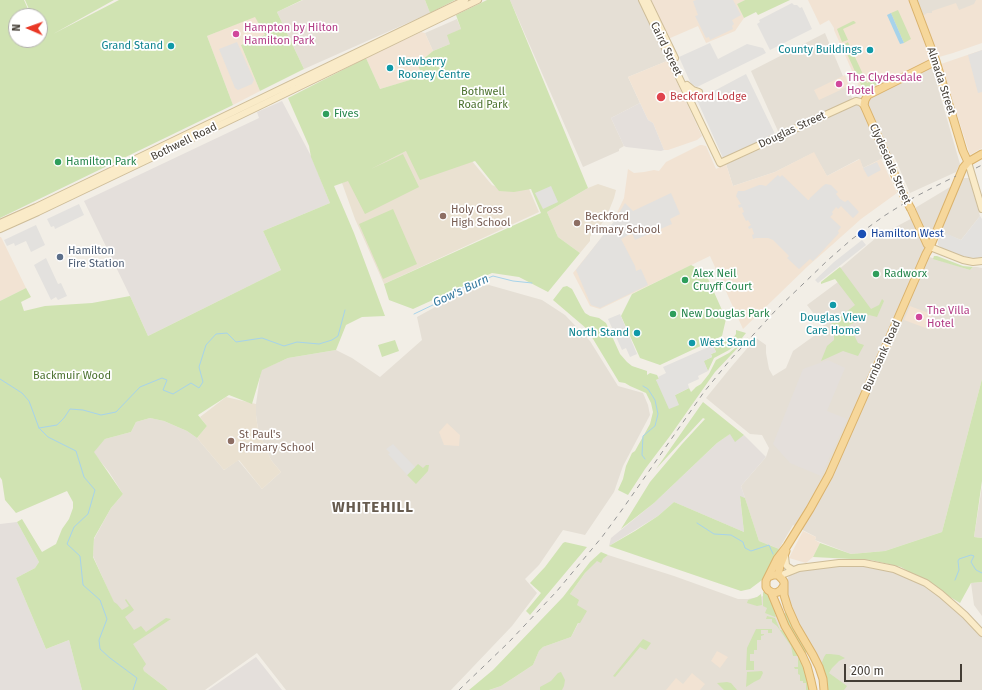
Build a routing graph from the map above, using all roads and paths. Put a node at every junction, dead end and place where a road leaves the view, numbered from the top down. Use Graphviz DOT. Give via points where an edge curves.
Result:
graph roads {
  1 [pos="465,0"];
  2 [pos="478,0"];
  3 [pos="642,0"];
  4 [pos="647,0"];
  5 [pos="913,0"];
  6 [pos="936,61"];
  7 [pos="687,85"];
  8 [pos="281,92"];
  9 [pos="699,92"];
  10 [pos="864,105"];
  11 [pos="249,107"];
  12 [pos="982,154"];
  13 [pos="968,162"];
  14 [pos="721,163"];
  15 [pos="982,209"];
  16 [pos="0,223"];
  17 [pos="0,229"];
  18 [pos="921,233"];
  19 [pos="930,247"];
  20 [pos="926,254"];
  21 [pos="982,261"];
  22 [pos="787,546"];
  23 [pos="784,555"];
  24 [pos="792,570"];
  25 [pos="779,575"];
  26 [pos="768,577"];
  27 [pos="783,584"];
  28 [pos="771,592"];
  29 [pos="982,633"];
  30 [pos="800,651"];
  31 [pos="813,655"];
  32 [pos="807,666"];
  33 [pos="813,690"];
  34 [pos="824,690"];
  1 -- 8 [label="main road, Bothwell Road"];
  2 -- 8 [label="main road, Bothwell Road"];
  3 -- 14 [label="main road, Caird Street"];
  4 -- 7 [label="main road, Caird Street"];
  5 -- 6 [label="main road, Almada Street"];
  6 -- 10 [label="main road" via="868,95"];
  6 -- 13 [label="main road, Almada Street"];
  7 -- 9 [label="main road"];
  7 -- 14 [label="main road, Caird Street"];
  8 -- 11 [label="main road, Bothwell Road"];
  10 -- 14 [label="main road, Douglas Street" via="856,101"];
  10 -- 18 [label="main road, Clydesdale Street, bridge"];
  11 -- 16 [label="main road, Bothwell Road"];
  11 -- 17 [label="main road, Bothwell Road"];
  12 -- 13 [label="main road"];
  13 -- 15 [label="main road"];
  13 -- 19 [label="main road, Burnbank Road" via="958,179"];
  18 -- 19 [label="main road, Clydesdale Street"];
  18 -- 20 [label="main road, Clydesdale Street"];
  19 -- 20 [label="main road, Burnbank Road"];
  19 -- 21 [label="main road" via="963,260"];
  20 -- 22 [label="main road, Burnbank Road" via="829,475"];
  22 -- 23 [label="main road, Burnbank Road"];
  22 -- 26 [label="main road, Burnbank Road"];
  23 -- 24 [label="main road" via="786,565"];
  23 -- 25 [label="main road, Burnbank Road"];
  24 -- 25 [label="main road"];
  24 -- 27 [label="main road"];
  24 -- 29 [label="main road" via="839,563 864,563 894,569 926,583 965,615"];
  25 -- 26 [label="main road"];
  25 -- 27 [label="main road"];
  26 -- 28 [label="main road" via="766,585"];
  27 -- 28 [label="main road" via="781,590"];
  27 -- 31 [label="main road" via="791,617"];
  28 -- 30 [label="main road" via="785,626"];
  30 -- 31 [label="main road" via="806,655"];
  30 -- 32 [label="main road"];
  31 -- 32 [label="main road"];
  31 -- 34 [label="main road"];
  32 -- 33 [label="main road"];
}
